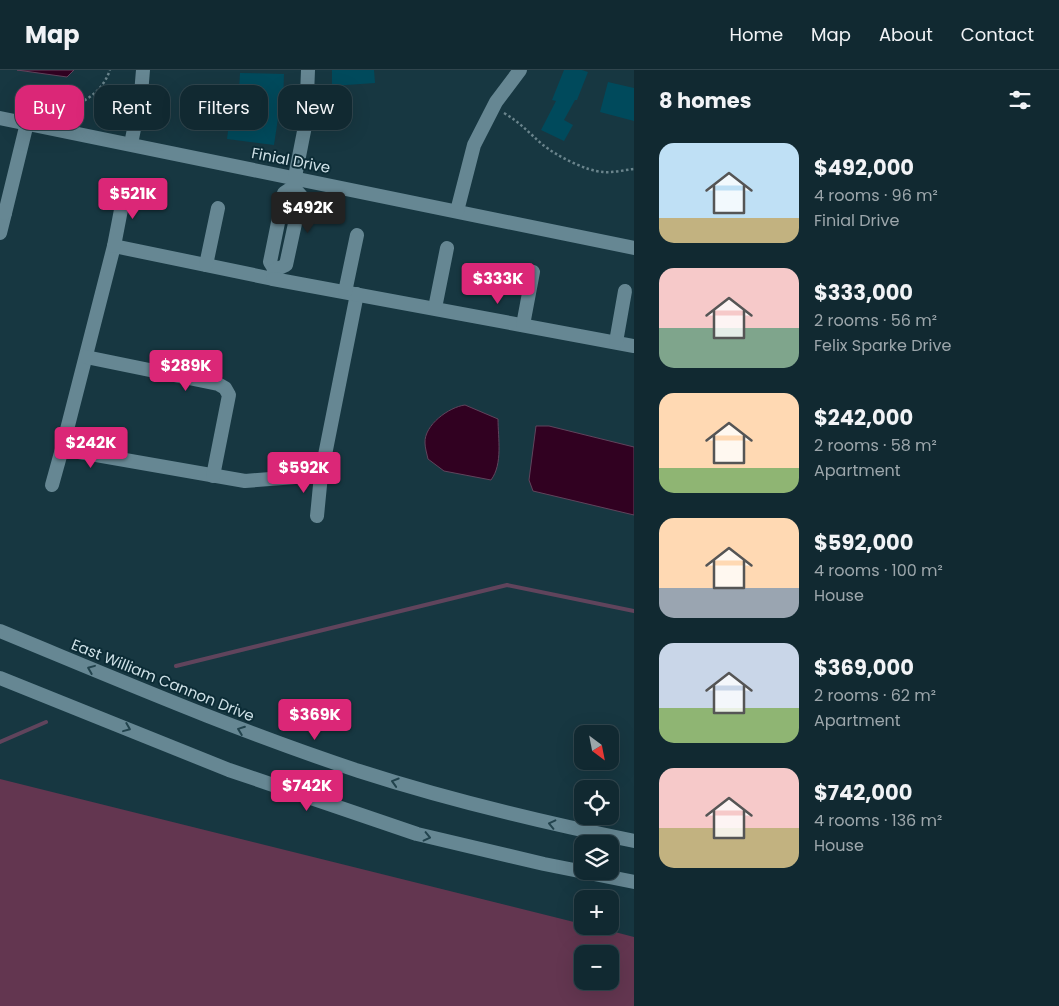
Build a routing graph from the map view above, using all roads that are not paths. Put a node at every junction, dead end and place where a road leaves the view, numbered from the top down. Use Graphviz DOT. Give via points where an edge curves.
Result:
graph roads {
  1 [pos="143,70"];
  2 [pos="308,70"];
  3 [pos="520,70"];
  4 [pos="0,118"];
  5 [pos="15,121"];
  6 [pos="25,130"];
  7 [pos="62,130"];
  8 [pos="132,144"];
  9 [pos="294,182"];
  10 [pos="125,189"];
  11 [pos="218,208"];
  12 [pos="457,211"];
  13 [pos="3,212"];
  14 [pos="0,233"];
  15 [pos="357,235"];
  16 [pos="114,246"];
  17 [pos="447,248"];
  18 [pos="634,248"];
  19 [pos="206,265"];
  20 [pos="533,272"];
  21 [pos="274,274"];
  22 [pos="625,291"];
  23 [pos="351,293"];
  24 [pos="435,308"];
  25 [pos="523,325"];
  26 [pos="616,342"];
  27 [pos="634,346"];
  28 [pos="86,357"];
  29 [pos="62,449"];
  30 [pos="321,475"];
  31 [pos="213,476"];
  32 [pos="52,484"];
  33 [pos="317,516"];
  34 [pos="0,631"];
  35 [pos="0,678"];
  36 [pos="634,841"];
  37 [pos="634,882"];
  1 -- 8 [label="street"];
  2 -- 9 [label="street" via="306,121"];
  3 -- 12 [label="street" via="496,102 474,145"];
  4 -- 5 [label="street, Finial Drive"];
  6 -- 13 [label="street"];
  7 -- 8 [label="street, Finial Drive"];
  8 -- 9 [label="street, Finial Drive"];
  9 -- 12 [label="street, Finial Drive"];
  9 -- 21 [label="street" via="301,196 286,265"];
  10 -- 16 [label="street"];
  11 -- 19 [label="street"];
  12 -- 18 [label="street, Finial Drive"];
  13 -- 14 [label="street"];
  15 -- 23 [label="street"];
  16 -- 19 [label="street"];
  16 -- 28 [label="street"];
  17 -- 24 [label="street"];
  19 -- 21 [label="street"];
  20 -- 25 [label="street"];
  21 -- 23 [label="street"];
  22 -- 26 [label="street"];
  23 -- 24 [label="street"];
  23 -- 30 [label="street"];
  24 -- 25 [label="street"];
  25 -- 26 [label="street"];
  26 -- 27 [label="street"];
  28 -- 29 [label="street"];
  28 -- 31 [label="street" via="225,388 229,395"];
  29 -- 31 [label="street"];
  29 -- 32 [label="street"];
  30 -- 31 [label="street" via="245,481"];
  30 -- 33 [label="street"];
  36 -- 34 [label="street, East William Cannon Drive, one-way" via="515,815 361,772 226,724"];
  35 -- 37 [label="street, one-way" via="229,770 416,834"];
}
